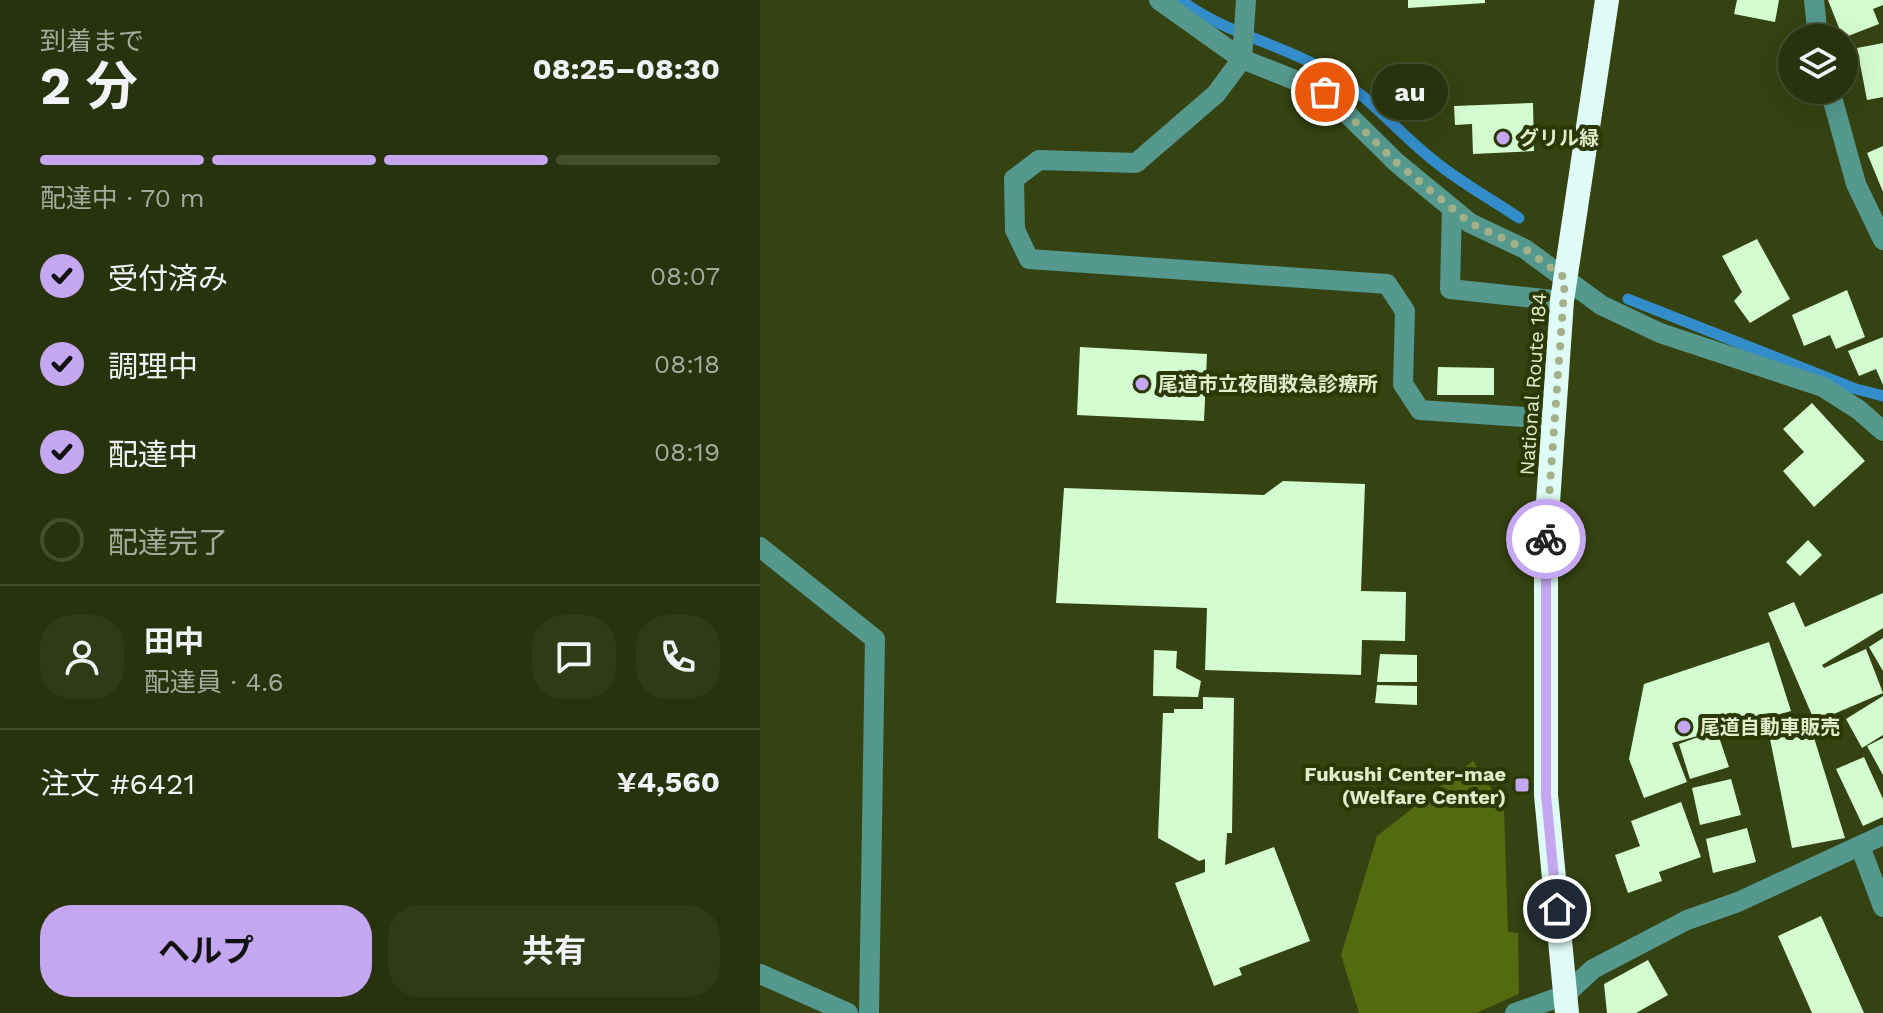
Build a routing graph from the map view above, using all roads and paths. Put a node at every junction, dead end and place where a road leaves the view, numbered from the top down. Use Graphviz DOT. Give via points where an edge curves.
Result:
graph roads {
  1 [pos="1159,0"];
  2 [pos="1246,0"];
  3 [pos="1607,0"];
  4 [pos="1814,0"];
  5 [pos="1817,24"];
  6 [pos="1243,42"];
  7 [pos="1834,104"];
  8 [pos="1452,208"];
  9 [pos="1883,240"];
  10 [pos="1564,289"];
  11 [pos="1554,419"];
  12 [pos="1883,431"];
  13 [pos="760,547"];
  14 [pos="1883,835"];
  15 [pos="1860,846"];
  16 [pos="1883,907"];
  17 [pos="760,974"];
  18 [pos="1566,1004"];
  19 [pos="848,1013"];
  20 [pos="869,1013"];
  21 [pos="1515,1013"];
  1 -- 6 [label="street"];
  2 -- 6 [label="street"];
  3 -- 10 [label="highway, National Route 184"];
  4 -- 5 [label="street"];
  6 -- 8 [label="street" via="1325,92"];
  6 -- 11 [label="street" via="1216,94 1136,163 1039,160 1014,179 1015,230 1029,259 1387,284 1405,311 1403,384 1420,410"];
  7 -- 9 [label="street" via="1856,184"];
  8 -- 10 [label="street" via="1470,223 1525,249"];
  8 -- 10 [label="street" via="1450,289"];
  10 -- 11 [label="highway, National Route 184"];
  10 -- 12 [label="street" via="1660,333 1823,387"];
  11 -- 18 [label="highway, National Route 184" via="1546,531 1546,795"];
  13 -- 20 [label="street" via="875,639"];
  14 -- 15 [label="street"];
  15 -- 16 [label="street"];
  15 -- 18 [label="street" via="1687,920 1593,969"];
  17 -- 19 [label="street"];
  18 -- 21 [label="street"];
}
